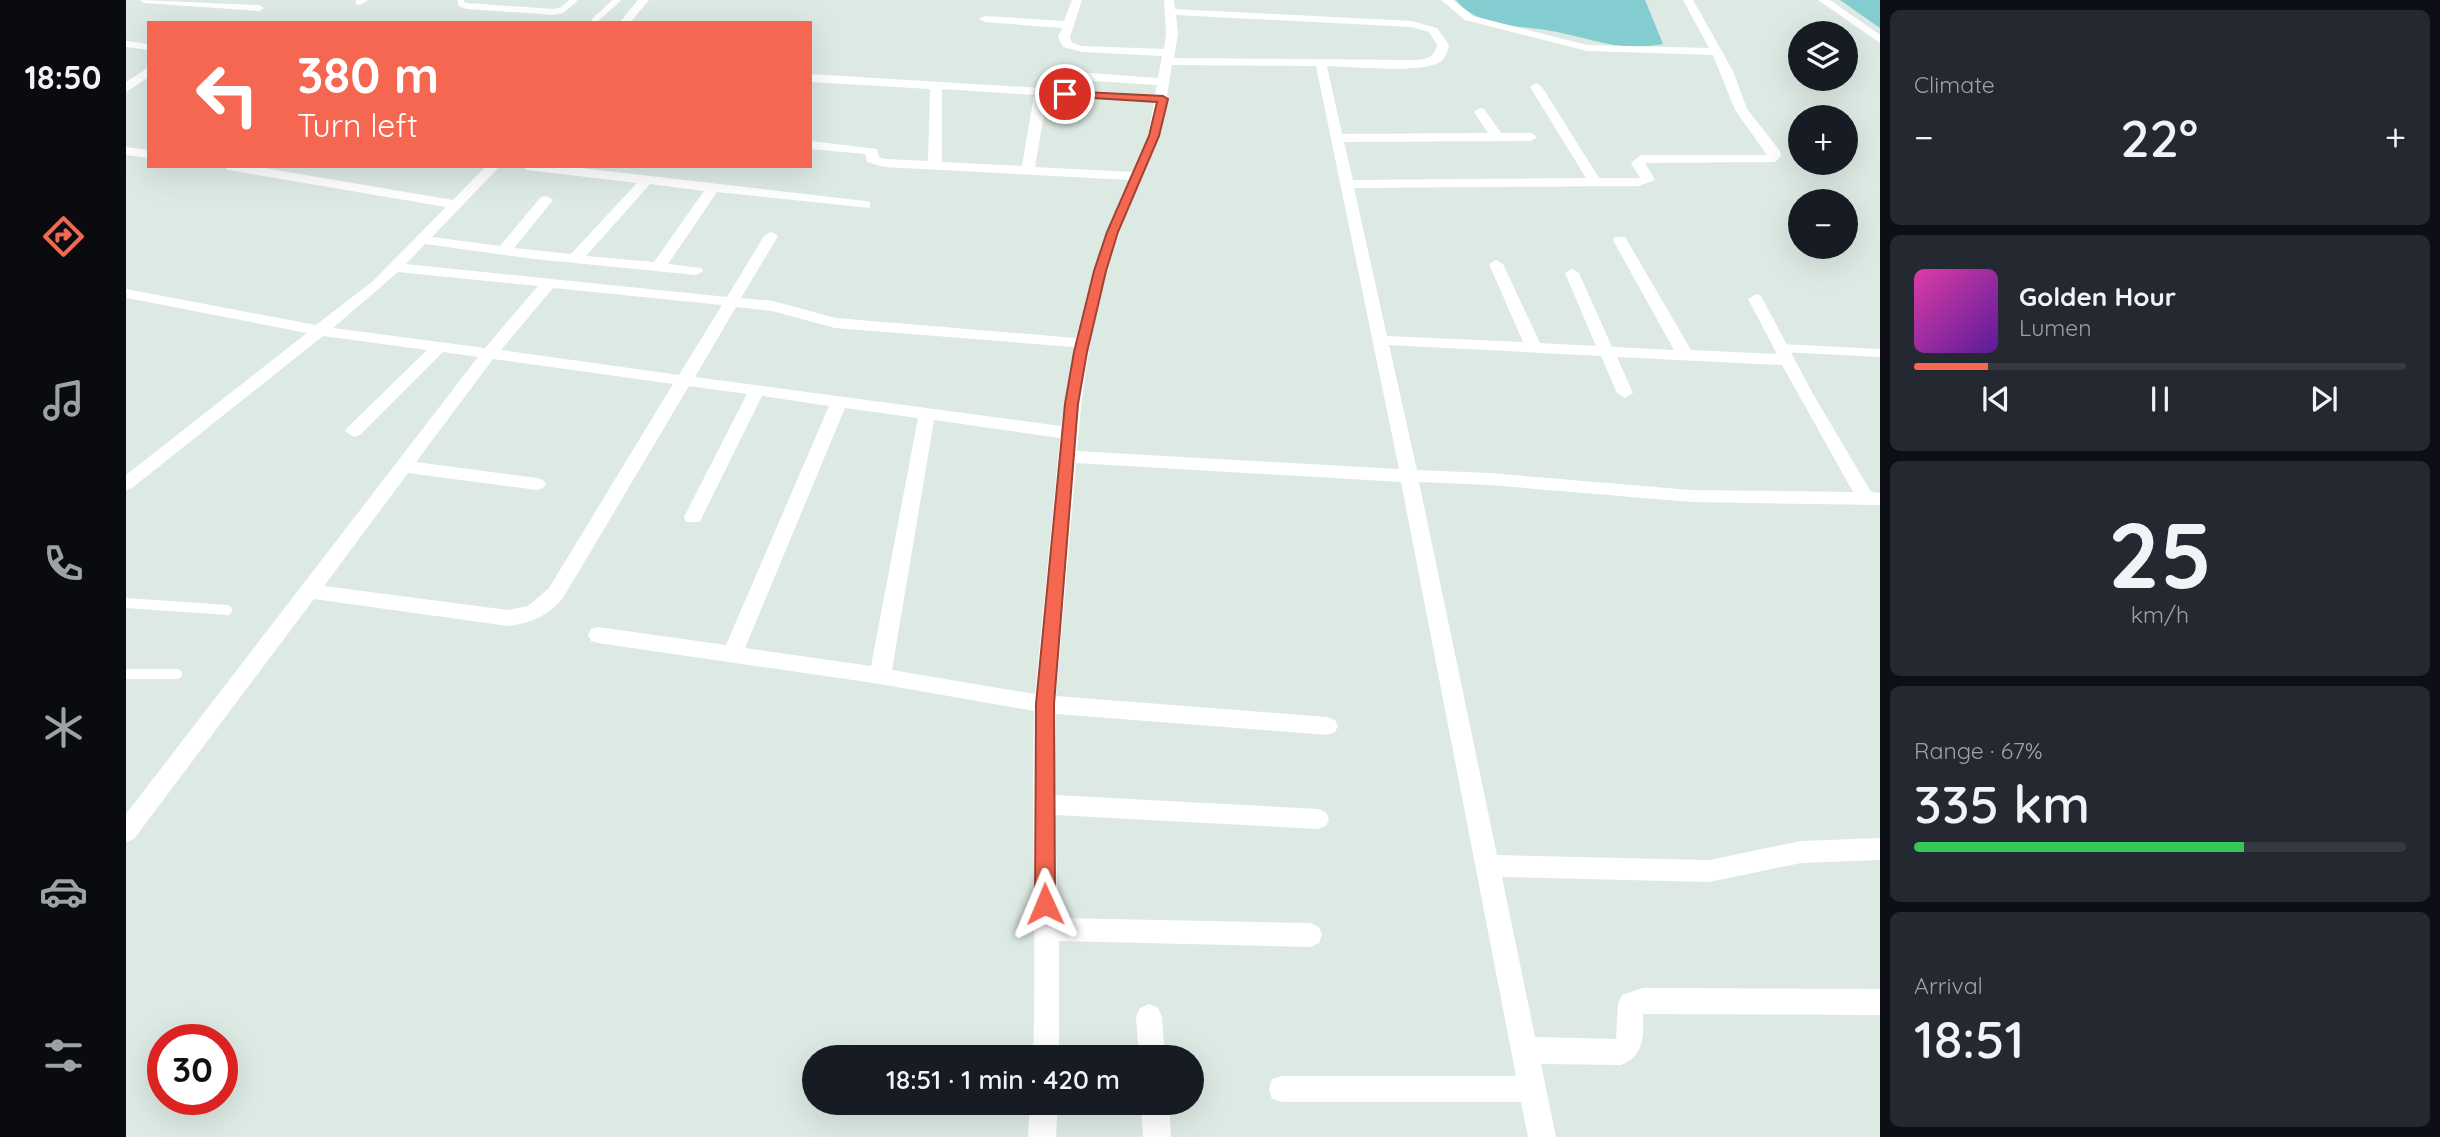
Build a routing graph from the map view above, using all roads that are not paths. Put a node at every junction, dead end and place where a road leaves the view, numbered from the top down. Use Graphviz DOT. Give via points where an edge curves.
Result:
graph roads {
  1 [pos="144,0"];
  2 [pos="461,0"];
  3 [pos="574,0"];
  4 [pos="617,0"];
  5 [pos="644,0"];
  6 [pos="1077,0"];
  7 [pos="1446,0"];
  8 [pos="1688,0"];
  9 [pos="1823,0"];
  10 [pos="263,4"];
  11 [pos="1170,6"];
  12 [pos="985,19"];
  13 [pos="595,20"];
  14 [pos="249,21"];
  15 [pos="626,21"];
  16 [pos="1068,25"];
  17 [pos="1880,40"];
  18 [pos="126,44"];
  19 [pos="147,47"];
  20 [pos="1716,52"];
  21 [pos="1168,57"];
  22 [pos="1321,64"];
  23 [pos="1064,75"];
  24 [pos="812,78"];
  25 [pos="143,81"];
  26 [pos="1164,82"];
  27 [pos="936,86"];
  28 [pos="1536,87"];
  29 [pos="126,88"];
  30 [pos="1041,92"];
  31 [pos="1163,99"];
  32 [pos="1480,112"];
  33 [pos="1497,137"];
  34 [pos="1531,137"];
  35 [pos="1335,138"];
  36 [pos="812,145"];
  37 [pos="126,151"];
  38 [pos="147,154"];
  39 [pos="935,166"];
  40 [pos="239,168"];
  41 [pos="492,168"];
  42 [pos="544,168"];
  43 [pos="1028,170"];
  44 [pos="1136,176"];
  45 [pos="647,180"];
  46 [pos="1595,182"];
  47 [pos="1345,184"];
  48 [pos="713,188"];
  49 [pos="546,200"];
  50 [pos="457,205"];
  51 [pos="865,205"];
  52 [pos="772,236"];
  53 [pos="424,240"];
  54 [pos="1620,240"];
  55 [pos="504,250"];
  56 [pos="576,258"];
  57 [pos="1496,264"];
  58 [pos="396,267"];
  59 [pos="658,267"];
  60 [pos="696,271"];
  61 [pos="1572,273"];
  62 [pos="549,284"];
  63 [pos="127,293"];
  64 [pos="1756,299"];
  65 [pos="731,303"];
  66 [pos="322,331"];
  67 [pos="1378,340"];
  68 [pos="1083,343"];
  69 [pos="1533,346"];
  70 [pos="439,347"];
  71 [pos="1607,350"];
  72 [pos="1880,353"];
  73 [pos="489,354"];
  74 [pos="1685,354"];
  75 [pos="1784,354"];
  76 [pos="684,380"];
  77 [pos="757,390"];
  78 [pos="1625,393"];
  79 [pos="839,402"];
  80 [pos="927,414"];
  81 [pos="354,431"];
  82 [pos="1069,433"];
  83 [pos="1067,456"];
  84 [pos="405,467"];
  85 [pos="1409,475"];
  86 [pos="128,480"];
  87 [pos="537,484"];
  88 [pos="1873,499"];
  89 [pos="693,517"];
  90 [pos="309,591"];
  91 [pos="126,603"];
  92 [pos="227,610"];
  93 [pos="598,635"];
  94 [pos="732,654"];
  95 [pos="126,674"];
  96 [pos="177,674"];
  97 [pos="880,676"];
  98 [pos="1045,704"];
  99 [pos="1327,726"];
  100 [pos="1043,804"];
  101 [pos="1318,819"];
  102 [pos="126,832"];
  103 [pos="1880,849"];
  104 [pos="1489,866"];
  105 [pos="1045,929"];
  106 [pos="1310,935"];
  107 [pos="1880,1002"];
  108 [pos="1149,1017"];
  109 [pos="1046,1045"];
  110 [pos="1151,1045"];
  111 [pos="1525,1050"];
  112 [pos="1282,1089"];
  113 [pos="1533,1089"];
  114 [pos="1043,1115"];
  115 [pos="1156,1115"];
  116 [pos="1042,1137"];
  117 [pos="1157,1137"];
  118 [pos="1542,1137"];
  1 -- 10 [label="street"];
  2 -- 3 [label="lane" via="467,6 554,12"];
  4 -- 13 [label="lane"];
  5 -- 15 [label="street"];
  6 -- 16 [label="street"];
  7 -- 20 [label="street" via="1469,18 1580,46"];
  8 -- 20 [label="street"];
  9 -- 17 [label="street"];
  10 -- 14 [label="street"];
  11 -- 21 [label="street"];
  11 -- 22 [label="street" via="1412,24 1433,30 1443,45 1432,62"];
  12 -- 16 [label="street"];
  16 -- 21 [label="street" via="1064,41 1072,47"];
  18 -- 19 [label="street"];
  20 -- 46 [label="street" via="1741,110 1774,156 1756,160 1641,159 1638,163 1648,180"];
  21 -- 22 [label="street"];
  21 -- 26 [label="street"];
  22 -- 35 [label="street"];
  23 -- 26 [label="street"];
  24 -- 27 [label="street"];
  25 -- 29 [label="street"];
  26 -- 31 [label="street"];
  27 -- 30 [label="street"];
  27 -- 39 [label="street"];
  28 -- 46 [label="street"];
  30 -- 31 [label="street"];
  30 -- 43 [label="street"];
  31 -- 44 [label="street" via="1154,136"];
  32 -- 33 [label="street"];
  33 -- 34 [label="street"];
  33 -- 35 [label="street"];
  35 -- 47 [label="street"];
  36 -- 39 [label="street" via="867,150 872,159 884,163"];
  37 -- 38 [label="street"];
  39 -- 43 [label="street"];
  40 -- 50 [label="street"];
  41 -- 50 [label="street"];
  42 -- 45 [label="street"];
  43 -- 44 [label="street"];
  44 -- 68 [label="street" via="1112,232"];
  45 -- 48 [label="street"];
  45 -- 56 [label="street"];
  46 -- 47 [label="street"];
  47 -- 67 [label="street"];
  48 -- 51 [label="street"];
  48 -- 59 [label="street"];
  49 -- 55 [label="street"];
  50 -- 53 [label="street"];
  52 -- 65 [label="street"];
  53 -- 55 [label="street"];
  53 -- 58 [label="street"];
  54 -- 74 [label="street"];
  55 -- 56 [label="street"];
  56 -- 59 [label="street"];
  57 -- 69 [label="street"];
  58 -- 62 [label="street"];
  58 -- 66 [label="street"];
  59 -- 60 [label="street"];
  61 -- 71 [label="street"];
  62 -- 65 [label="street"];
  62 -- 73 [label="street"];
  63 -- 66 [label="street"];
  64 -- 75 [label="street"];
  65 -- 68 [label="street" via="773,306 835,323"];
  65 -- 76 [label="street"];
  66 -- 70 [label="street"];
  66 -- 86 [label="street"];
  67 -- 69 [label="street"];
  67 -- 85 [label="street"];
  68 -- 82 [label="street"];
  69 -- 71 [label="street"];
  70 -- 73 [label="street"];
  70 -- 81 [label="street"];
  71 -- 74 [label="street"];
  71 -- 78 [label="street"];
  72 -- 75 [label="lane"];
  73 -- 76 [label="street"];
  73 -- 84 [label="street"];
  74 -- 75 [label="street"];
  75 -- 88 [label="street"];
  76 -- 77 [label="street"];
  76 -- 90 [label="street" via="543,609 508,618"];
  77 -- 79 [label="street"];
  77 -- 89 [label="street"];
  79 -- 80 [label="street"];
  79 -- 94 [label="street"];
  80 -- 82 [label="street"];
  80 -- 97 [label="street"];
  82 -- 83 [label="street"];
  83 -- 85 [label="street"];
  83 -- 98 [label="street"];
  84 -- 87 [label="street"];
  84 -- 90 [label="street"];
  85 -- 88 [label="street" via="1704,496"];
  85 -- 104 [label="street"];
  90 -- 102 [label="street"];
  91 -- 92 [label="lane"];
  93 -- 94 [label="street"];
  94 -- 97 [label="street"];
  95 -- 96 [label="lane"];
  97 -- 98 [label="street"];
  98 -- 99 [label="street"];
  98 -- 100 [label="street"];
  100 -- 101 [label="street"];
  100 -- 105 [label="street"];
  103 -- 104 [label="street" via="1801,852 1709,870"];
  104 -- 111 [label="street"];
  105 -- 106 [label="street"];
  105 -- 109 [label="street"];
  107 -- 111 [label="street" via="1643,1001 1631,1004 1628,1016 1633,1036 1620,1052"];
  108 -- 110 [label="street"];
  111 -- 113 [label="street"];
  112 -- 113 [label="street"];
  113 -- 118 [label="street"];
  114 -- 116 [label="street"];
  115 -- 117 [label="street"];
}
